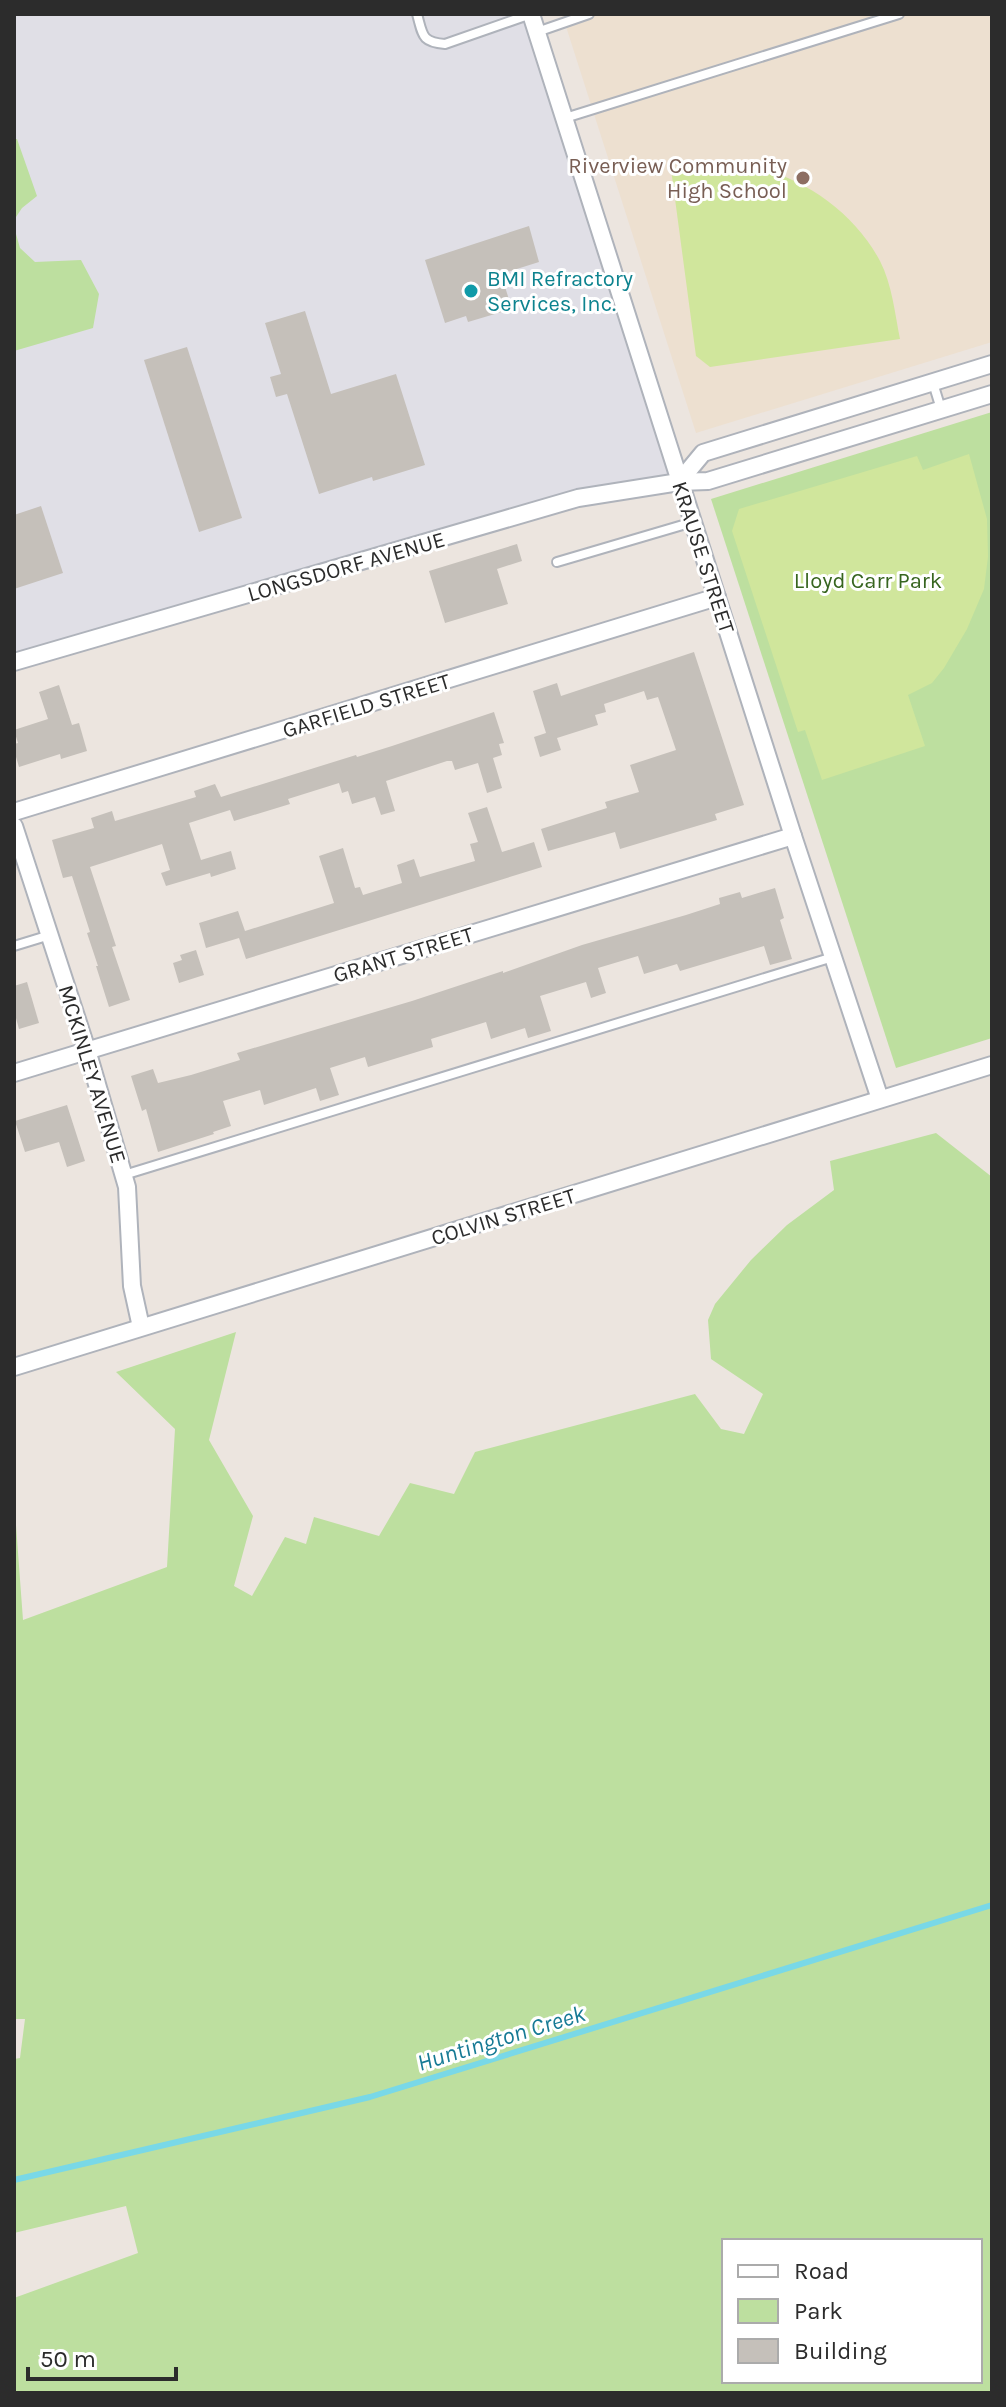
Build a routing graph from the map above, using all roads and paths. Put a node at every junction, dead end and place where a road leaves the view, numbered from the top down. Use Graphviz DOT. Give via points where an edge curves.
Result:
graph roads {
  1 [pos="417,14"];
  2 [pos="531,14"];
  3 [pos="589,14"];
  4 [pos="899,14"];
  5 [pos="537,32"];
  6 [pos="564,118"];
  7 [pos="992,364"];
  8 [pos="933,383"];
  9 [pos="992,394"];
  10 [pos="941,409"];
  11 [pos="679,482"];
  12 [pos="693,522"];
  13 [pos="557,562"];
  14 [pos="717,597"];
  15 [pos="14,662"];
  16 [pos="14,812"];
  17 [pos="14,826"];
  18 [pos="793,836"];
  19 [pos="50,935"];
  20 [pos="14,946"];
  21 [pos="834,957"];
  22 [pos="87,1050"];
  23 [pos="992,1065"];
  24 [pos="14,1073"];
  25 [pos="880,1099"];
  26 [pos="123,1175"];
  27 [pos="141,1327"];
  28 [pos="14,1367"];
  1 -- 2 [label="lane" via="424,38 445,44"];
  2 -- 5 [label="street, KRAUSE STREET"];
  3 -- 5 [label="lane"];
  4 -- 6 [label="lane"];
  5 -- 6 [label="street, KRAUSE STREET"];
  6 -- 11 [label="street, KRAUSE STREET"];
  7 -- 8 [label="street"];
  8 -- 10 [label="lane"];
  8 -- 11 [label="street" via="703,453"];
  9 -- 10 [label="street, LONGSDORF AVENUE"];
  10 -- 11 [label="street, LONGSDORF AVENUE" via="708,481"];
  11 -- 12 [label="street, KRAUSE STREET"];
  11 -- 15 [label="street, LONGSDORF AVENUE" via="578,498"];
  12 -- 13 [label="lane"];
  12 -- 14 [label="street, KRAUSE STREET"];
  14 -- 16 [label="street, GARFIELD STREET"];
  14 -- 18 [label="street, KRAUSE STREET"];
  17 -- 19 [label="street, MCKINLEY AVENUE"];
  18 -- 21 [label="street, KRAUSE STREET"];
  18 -- 22 [label="street, GRANT STREET"];
  19 -- 20 [label="lane"];
  19 -- 22 [label="street, MCKINLEY AVENUE"];
  21 -- 25 [label="street, KRAUSE STREET"];
  21 -- 26 [label="lane"];
  22 -- 24 [label="street, GRANT STREET"];
  22 -- 26 [label="street, MCKINLEY AVENUE"];
  23 -- 25 [label="street, COLVIN STREET"];
  25 -- 27 [label="street, COLVIN STREET"];
  26 -- 27 [label="street, MCKINLEY AVENUE" via="132,1286"];
  27 -- 28 [label="street, COLVIN STREET"];
}
